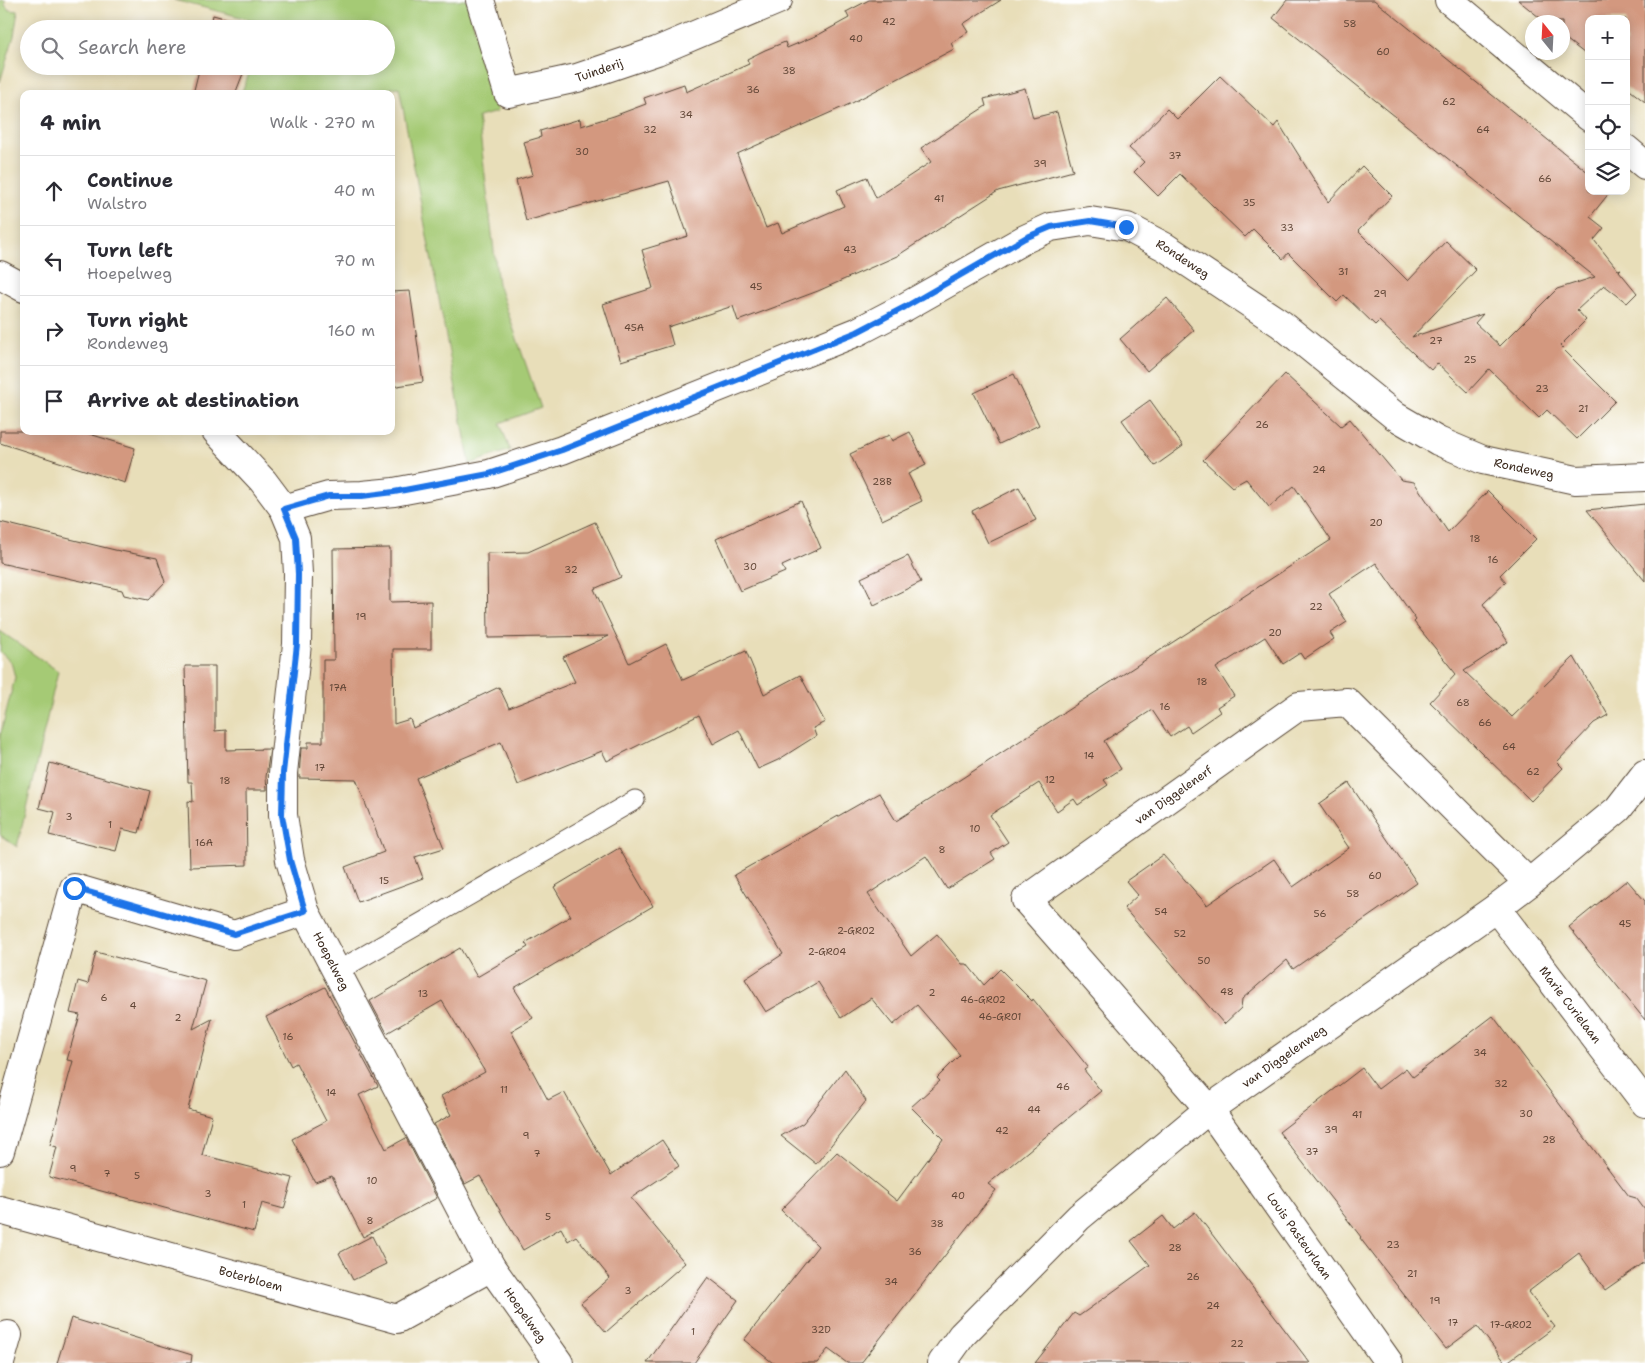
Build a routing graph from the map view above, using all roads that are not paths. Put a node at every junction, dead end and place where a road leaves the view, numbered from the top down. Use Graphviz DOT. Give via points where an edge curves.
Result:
graph roads {
  1 [pos="480,0"];
  2 [pos="778,0"];
  3 [pos="1450,0"];
  4 [pos="1585,115"];
  5 [pos="1627,150"];
  6 [pos="1645,165"];
  7 [pos="0,275"];
  8 [pos="20,286"];
  9 [pos="220,435"];
  10 [pos="1645,478"];
  11 [pos="284,509"];
  12 [pos="1645,774"];
  13 [pos="635,800"];
  14 [pos="1529,883"];
  15 [pos="1496,908"];
  16 [pos="305,911"];
  17 [pos="336,972"];
  18 [pos="1645,1103"];
  19 [pos="1209,1109"];
  20 [pos="0,1151"];
  21 [pos="0,1210"];
  22 [pos="491,1267"];
  23 [pos="8,1335"];
  24 [pos="0,1363"];
  25 [pos="559,1363"];
  26 [pos="942,1363"];
  27 [pos="1389,1363"];
  1 -- 2 [label="street, Tuinderij" via="508,93 577,78 657,51"];
  3 -- 4 [label="street"];
  5 -- 6 [label="street"];
  7 -- 8 [label="street"];
  9 -- 11 [label="street"];
  10 -- 11 [label="street, Rondeweg" via="1576,480 1483,460 1438,441 1395,416 1281,324 1165,247 1126,227 1090,221 1051,227 1025,238 857,332 562,450 489,474 394,492 329,496"];
  11 -- 16 [label="street, Hoepelweg" via="296,538 298,574 297,644 283,773 282,815 290,860"];
  12 -- 14 [label="street, van Diggelenweg" via="1618,809"];
  13 -- 17 [label="lane"];
  14 -- 15 [label="street, van Diggelenweg"];
  14 -- 19 [label="street, van Diggelenerf" via="1347,702 1299,706 1026,900"];
  15 -- 18 [label="street, Marie Curielaan"];
  15 -- 19 [label="street, van Diggelenweg"];
  16 -- 17 [label="street, Hoepelweg"];
  16 -- 20 [label="street" via="234,934 74,888"];
  17 -- 22 [label="street, Hoepelweg"];
  19 -- 26 [label="street, van Diggelenweg" via="1079,1217 962,1335"];
  19 -- 27 [label="street, Louis Pasteurlaan"];
  21 -- 22 [label="street, Boterbloem" via="397,1319"];
  22 -- 25 [label="street, Hoepelweg"];
  23 -- 24 [label="street"];
}
